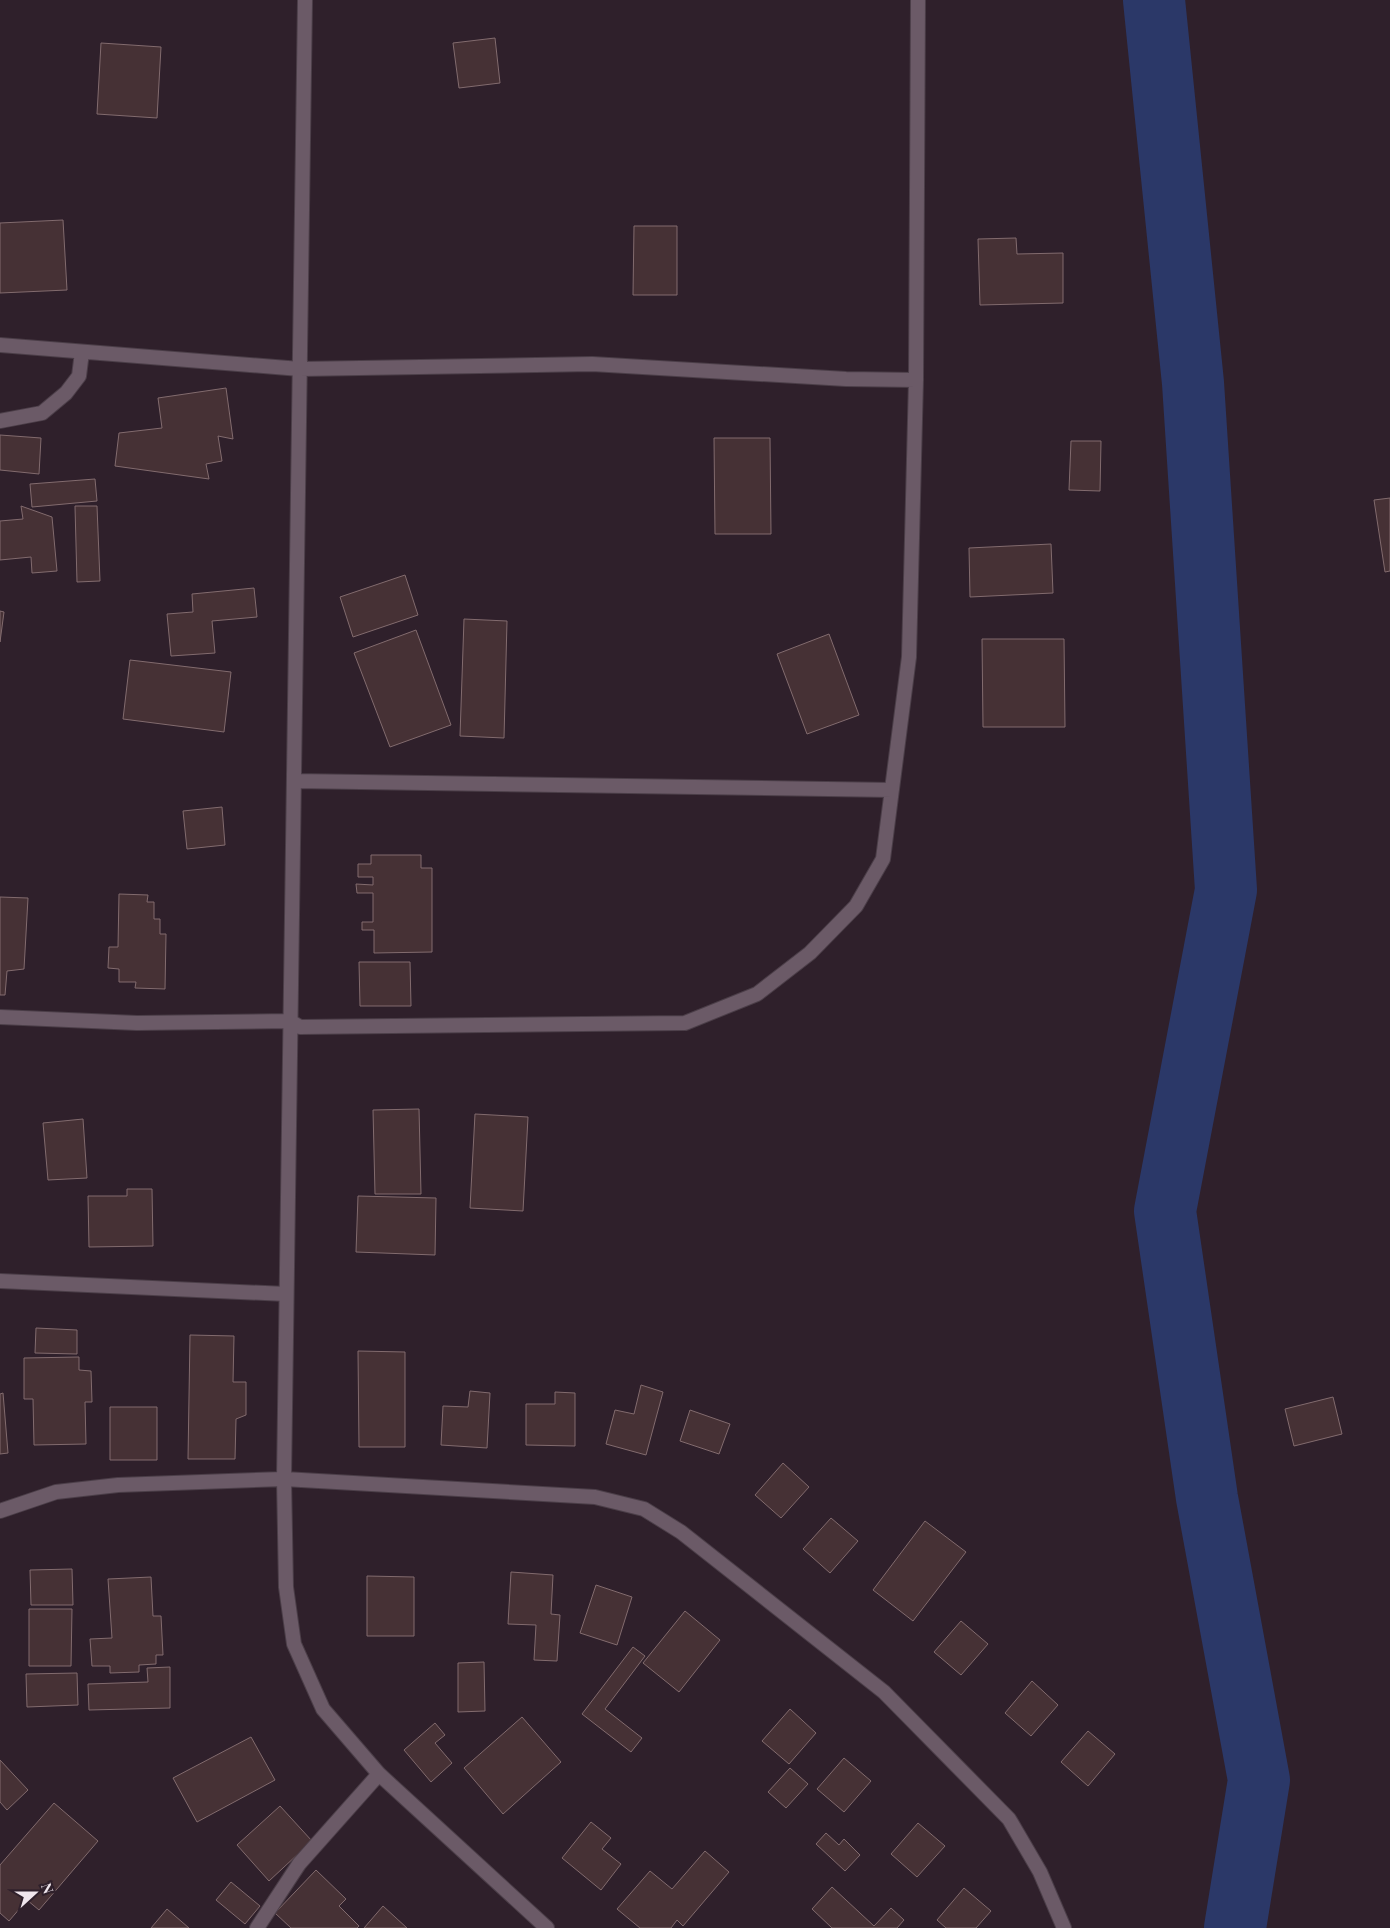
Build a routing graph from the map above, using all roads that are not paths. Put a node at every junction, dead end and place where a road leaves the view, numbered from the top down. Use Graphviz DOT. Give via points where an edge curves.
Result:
graph roads {
  1 [pos="305,0"];
  2 [pos="918,0"];
  3 [pos="0,345"];
  4 [pos="82,352"];
  5 [pos="300,369"];
  6 [pos="916,380"];
  7 [pos="0,421"];
  8 [pos="294,781"];
  9 [pos="892,790"];
  10 [pos="0,1017"];
  11 [pos="290,1021"];
  12 [pos="0,1280"];
  13 [pos="286,1294"];
  14 [pos="284,1479"];
  15 [pos="0,1511"];
  16 [pos="379,1774"];
  17 [pos="257,1928"];
  18 [pos="547,1928"];
  19 [pos="1064,1928"];
  1 -- 5 [label="street"];
  2 -- 6 [label="street"];
  3 -- 4 [label="street"];
  4 -- 5 [label="street"];
  4 -- 7 [label="street" via="79,376 66,393 42,412"];
  5 -- 6 [label="street" via="592,364"];
  5 -- 8 [label="street"];
  6 -- 9 [label="street" via="909,658"];
  8 -- 9 [label="street"];
  8 -- 11 [label="street"];
  9 -- 11 [label="street" via="883,859 856,906 810,954 757,994 684,1023 300,1027"];
  10 -- 11 [label="street" via="138,1023"];
  11 -- 13 [label="street"];
  12 -- 13 [label="street"];
  13 -- 14 [label="street"];
  14 -- 15 [label="street" via="118,1485 56,1492"];
  14 -- 16 [label="street" via="286,1587 294,1644 323,1709"];
  14 -- 19 [label="street" via="595,1497 644,1509 681,1532 884,1692 1009,1819 1040,1872"];
  16 -- 17 [label="street" via="299,1864"];
  16 -- 18 [label="street"];
}
